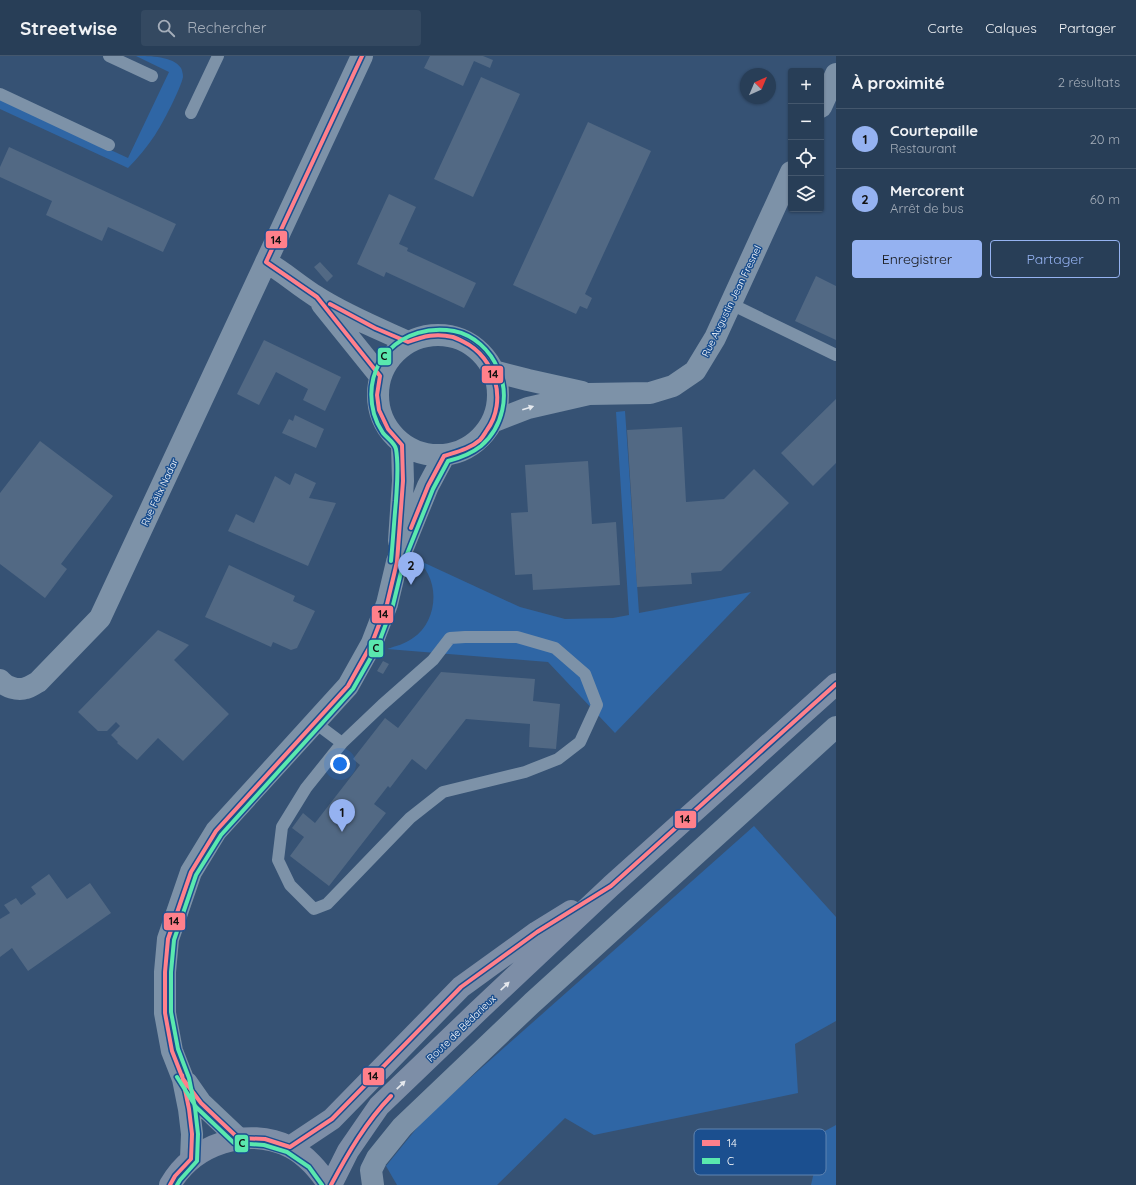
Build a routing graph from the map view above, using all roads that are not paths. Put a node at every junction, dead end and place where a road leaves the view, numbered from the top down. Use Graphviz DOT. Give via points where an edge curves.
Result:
graph roads {
  1 [pos="110,56"];
  2 [pos="218,56"];
  3 [pos="362,56"];
  4 [pos="836,74"];
  5 [pos="152,76"];
  6 [pos="0,94"];
  7 [pos="822,104"];
  8 [pos="191,113"];
  9 [pos="109,145"];
  10 [pos="789,176"];
  11 [pos="266,262"];
  12 [pos="317,297"];
  13 [pos="731,304"];
  14 [pos="408,342"];
  15 [pos="836,355"];
  16 [pos="494,371"];
  17 [pos="380,376"];
  18 [pos="589,394"];
  19 [pos="492,422"];
  20 [pos="402,445"];
  21 [pos="444,456"];
  22 [pos="397,562"];
  23 [pos="836,684"];
  24 [pos="8,685"];
  25 [pos="314,722"];
  26 [pos="836,727"];
  27 [pos="342,743"];
  28 [pos="611,886"];
  29 [pos="184,1079"];
  30 [pos="238,1138"];
  31 [pos="290,1147"];
  32 [pos="191,1159"];
  33 [pos="170,1185"];
  34 [pos="330,1185"];
  35 [pos="373,1185"];
  1 -- 5 [label="lane"];
  2 -- 8 [label="lane"];
  3 -- 11 [label="street, Rue Félix Nadar"];
  4 -- 7 [label="street"];
  6 -- 9 [label="lane"];
  10 -- 13 [label="street, Rue Augustin Jean Fresnel"];
  11 -- 12 [label="street"];
  11 -- 24 [label="street, Rue Félix Nadar" via="100,618 38,682 26,689"];
  12 -- 14 [label="street" via="375,328"];
  12 -- 17 [label="street"];
  13 -- 15 [label="lane"];
  13 -- 18 [label="street, Rue Augustin Jean Fresnel" via="696,371 673,386 650,393"];
  14 -- 16 [label="street" via="427,335 447,335 466,342 482,354"];
  14 -- 17 [label="street" via="386,362"];
  16 -- 18 [label="street, Rue Augustin Jean Fresnel"];
  16 -- 19 [label="street" via="498,388 498,406"];
  17 -- 20 [label="street" via="376,395 380,414 389,431"];
  19 -- 18 [label="street, Rue Augustin Jean Fresnel, one-way" via="528,408"];
  19 -- 21 [label="street" via="484,435 472,445"];
  20 -- 21 [label="street" via="415,452"];
  20 -- 22 [label="street" via="403,481"];
  21 -- 22 [label="street" via="428,486"];
  22 -- 25 [label="street" via="387,604 368,650 348,686"];
  23 -- 28 [label="main road, Route de Bédarieux"];
  25 -- 27 [label="lane"];
  25 -- 29 [label="street" via="216,831 191,872 168,938 165,972 165,1013 172,1051"];
  26 -- 35 [label="street" via="532,1003 402,1127 377,1158 371,1170"];
  27 -- 27 [label="lane" via="306,788 282,827 278,860 290,885 314,909 327,904 410,818 443,792 525,772 558,760 580,742 597,705 585,674 556,648 517,637 450,638 433,660"];
  28 -- 31 [label="main road, Route de Bédarieux" via="537,932 461,987 332,1119"];
  34 -- 28 [label="main road, Route de Bédarieux, one-way" via="348,1151 379,1106"];
  29 -- 30 [label="street" via="201,1103"];
  29 -- 32 [label="street" via="192,1134"];
  30 -- 31 [label="main road" via="265,1139"];
  30 -- 32 [label="main road" via="213,1145"];
  31 -- 34 [label="main road" via="313,1163"];
  32 -- 33 [label="main road"];
}
